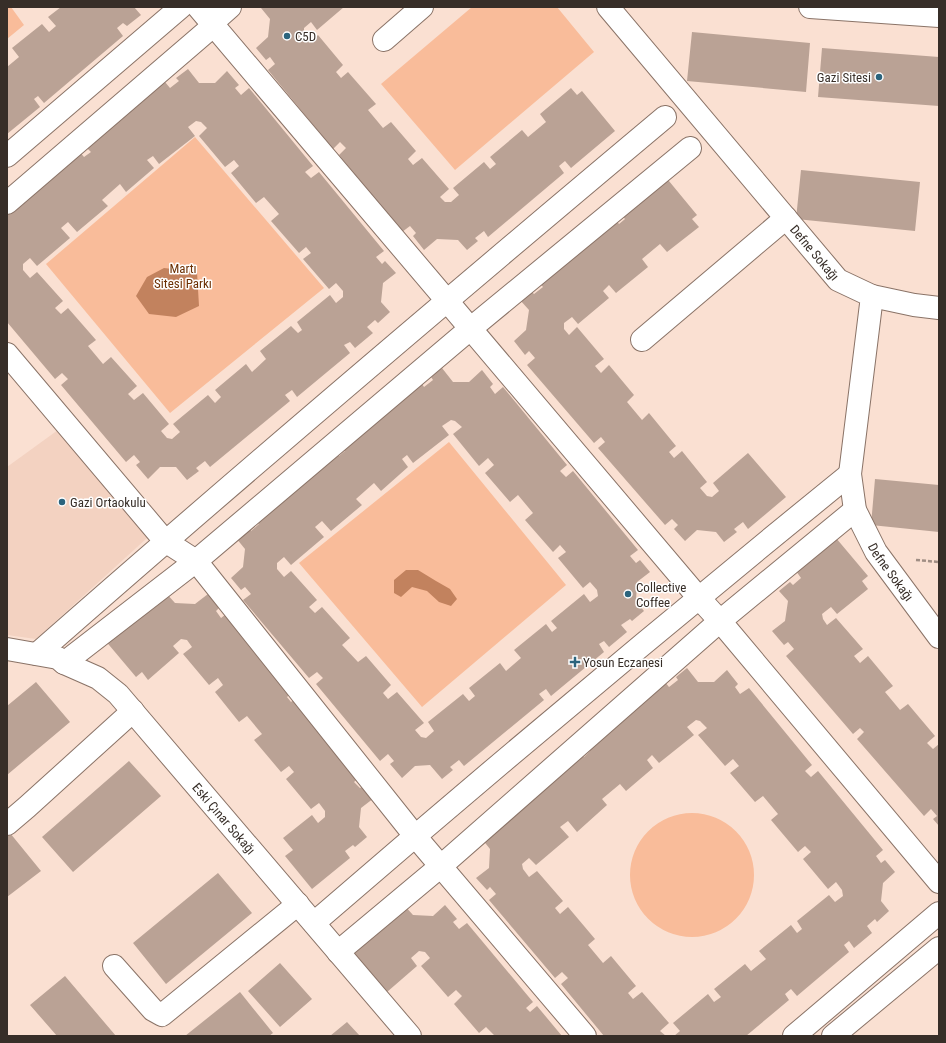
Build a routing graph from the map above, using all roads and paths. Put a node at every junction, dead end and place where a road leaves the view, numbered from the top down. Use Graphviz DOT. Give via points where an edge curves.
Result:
graph roads {
  1 [pos="182,7"];
  2 [pos="230,7"];
  3 [pos="422,7"];
  4 [pos="608,7"];
  5 [pos="819,8"];
  6 [pos="205,15"];
  7 [pos="939,16"];
  8 [pos="384,40"];
  9 [pos="666,117"];
  10 [pos="690,148"];
  11 [pos="7,156"];
  12 [pos="7,203"];
  13 [pos="786,218"];
  14 [pos="872,296"];
  15 [pos="446,300"];
  16 [pos="939,308"];
  17 [pos="470,329"];
  18 [pos="642,340"];
  19 [pos="8,359"];
  20 [pos="850,474"];
  21 [pos="855,510"];
  22 [pos="165,541"];
  23 [pos="196,560"];
  24 [pos="916,560"];
  25 [pos="939,562"];
  26 [pos="698,598"];
  27 [pos="720,621"];
  28 [pos="939,637"];
  29 [pos="7,649"];
  30 [pos="37,654"];
  31 [pos="64,663"];
  32 [pos="133,711"];
  33 [pos="7,824"];
  34 [pos="415,836"];
  35 [pos="441,866"];
  36 [pos="939,882"];
  37 [pos="298,904"];
  38 [pos="939,913"];
  39 [pos="314,923"];
  40 [pos="939,948"];
  41 [pos="338,952"];
  42 [pos="114,966"];
  43 [pos="410,1036"];
  44 [pos="585,1036"];
  45 [pos="794,1036"];
  46 [pos="833,1036"];
  1 -- 11 [label="street"];
  2 -- 6 [label="street"];
  3 -- 8 [label="street"];
  4 -- 13 [label="street, Defne Sokağı"];
  5 -- 7 [label="street"];
  6 -- 12 [label="street" via="213,26"];
  6 -- 15 [label="street"];
  9 -- 15 [label="street"];
  10 -- 17 [label="street"];
  13 -- 14 [label="street, Defne Sokağı" via="838,280"];
  13 -- 18 [label="street"];
  14 -- 16 [label="street" via="914,306"];
  14 -- 20 [label="street, Defne Sokağı"];
  15 -- 17 [label="street"];
  15 -- 22 [label="street"];
  17 -- 23 [label="street"];
  17 -- 26 [label="street"];
  19 -- 22 [label="street"];
  20 -- 21 [label="street, Defne Sokağı"];
  20 -- 26 [label="street"];
  21 -- 27 [label="street"];
  21 -- 28 [label="street, Defne Sokağı" via="876,552"];
  22 -- 23 [label="street"];
  22 -- 30 [label="street"];
  23 -- 31 [label="street"];
  23 -- 34 [label="street"];
  24 -- 25 [label="path"];
  26 -- 27 [label="street"];
  26 -- 34 [label="street"];
  27 -- 35 [label="street"];
  27 -- 36 [label="street"];
  29 -- 30 [label="street, Eski Çınar Sokağı"];
  30 -- 31 [label="street, Eski Çınar Sokağı" via="58,658"];
  31 -- 32 [label="street, Eski Çınar Sokağı" via="98,678 118,694"];
  32 -- 33 [label="street"];
  32 -- 37 [label="street, Eski Çınar Sokağı"];
  34 -- 35 [label="street"];
  34 -- 39 [label="street"];
  35 -- 41 [label="street"];
  35 -- 44 [label="street"];
  37 -- 39 [label="street, Eski Çınar Sokağı"];
  37 -- 42 [label="street" via="162,1015 153,1010"];
  38 -- 45 [label="street"];
  39 -- 41 [label="street, Eski Çınar Sokağı"];
  40 -- 46 [label="street"];
  41 -- 43 [label="street, Eski Çınar Sokağı"];
}
